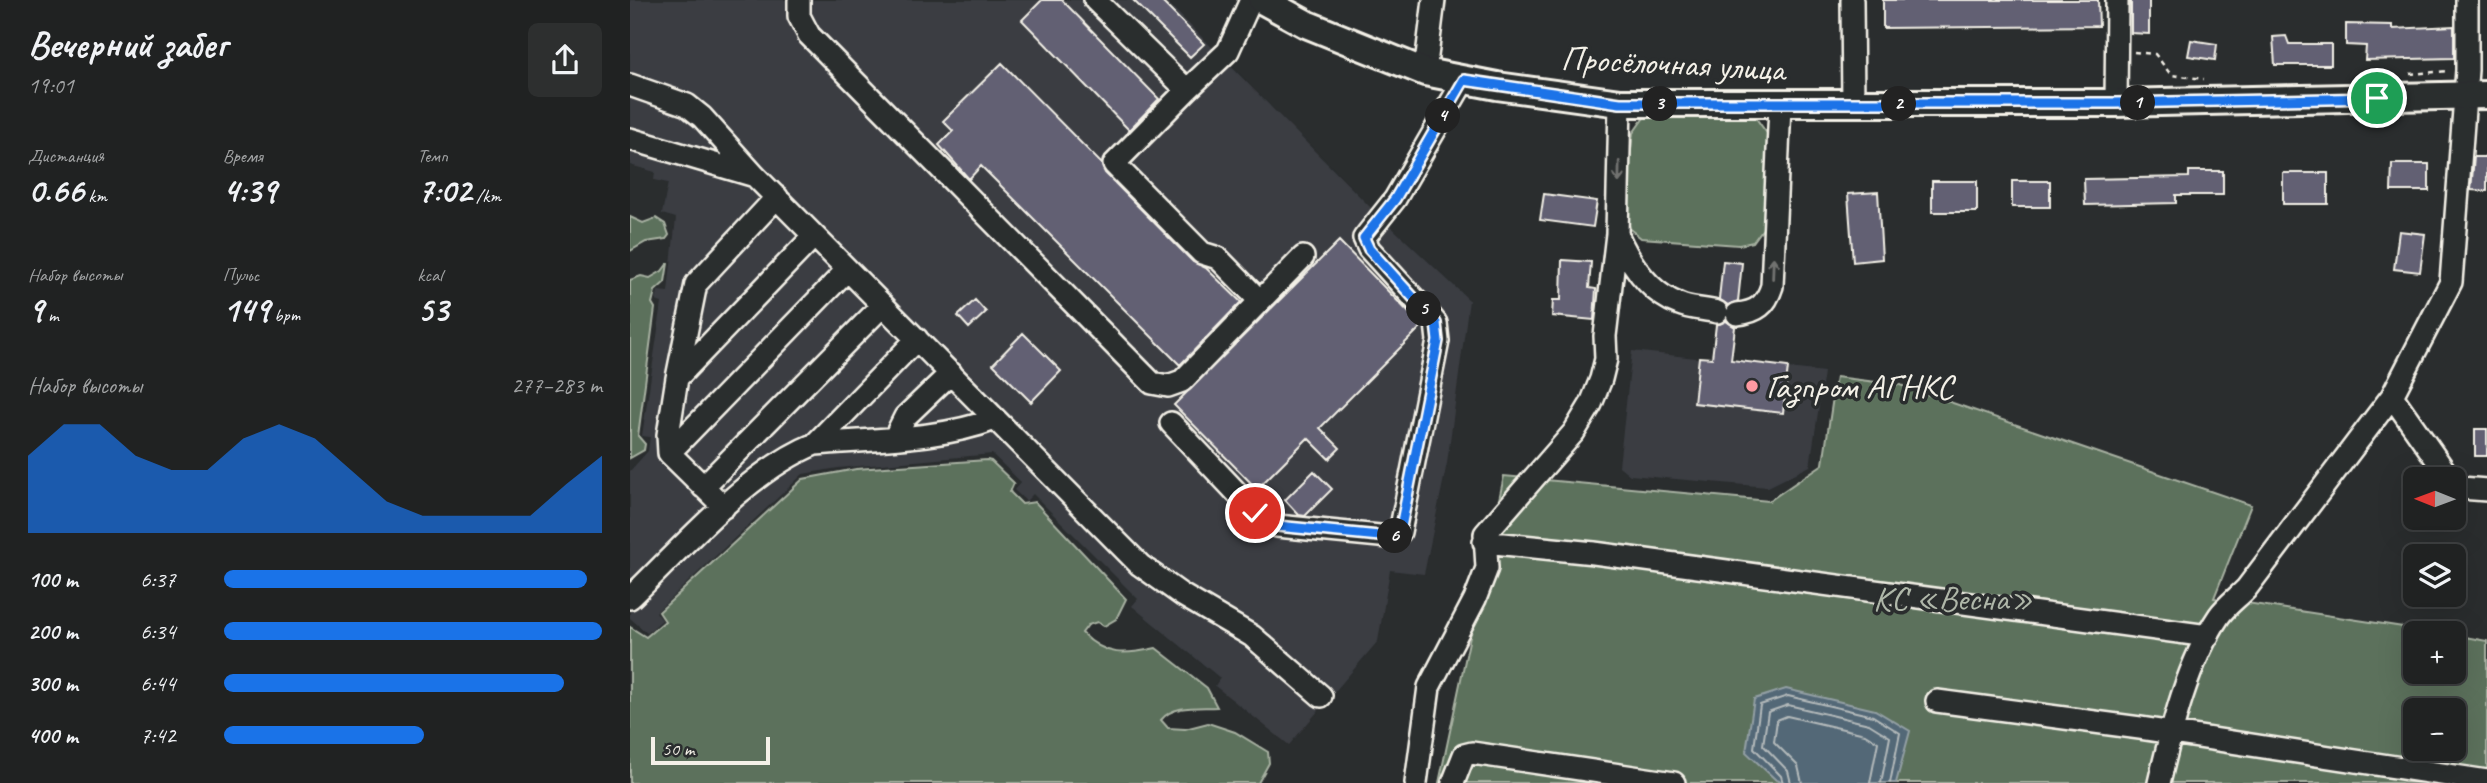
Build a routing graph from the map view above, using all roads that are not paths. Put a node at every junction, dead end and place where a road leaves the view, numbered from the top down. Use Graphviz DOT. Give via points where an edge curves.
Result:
graph roads {
  1 [pos="799,0"];
  2 [pos="1095,0"];
  3 [pos="1251,0"];
  4 [pos="1262,0"];
  5 [pos="1434,0"];
  6 [pos="1852,0"];
  7 [pos="2118,0"];
  8 [pos="2467,0"];
  9 [pos="1414,69"];
  10 [pos="1464,80"];
  11 [pos="630,85"];
  12 [pos="2473,87"];
  13 [pos="1187,90"];
  14 [pos="1620,103"];
  15 [pos="2116,103"];
  16 [pos="1780,104"];
  17 [pos="1853,104"];
  18 [pos="630,139"];
  19 [pos="755,176"];
  20 [pos="777,197"];
  21 [pos="1617,234"];
  22 [pos="814,236"];
  23 [pos="1303,257"];
  24 [pos="847,270"];
  25 [pos="1260,301"];
  26 [pos="883,305"];
  27 [pos="916,339"];
  28 [pos="951,373"];
  29 [pos="677,378"];
  30 [pos="2392,396"];
  31 [pos="995,419"];
  32 [pos="1171,423"];
  33 [pos="895,437"];
  34 [pos="815,444"];
  35 [pos="669,453"];
  36 [pos="2442,467"];
  37 [pos="703,487"];
  38 [pos="2466,488"];
  39 [pos="2487,490"];
  40 [pos="724,507"];
  41 [pos="1484,542"];
  42 [pos="630,598"];
  43 [pos="2208,636"];
  44 [pos="1321,696"];
  45 [pos="1937,701"];
  46 [pos="2171,734"];
  47 [pos="2487,781"];
  48 [pos="1416,783"];
  49 [pos="1453,783"];
  50 [pos="1674,783"];
  51 [pos="2159,783"];
  1 -- 25 [label="street" via="799,16 809,35 1152,383 1168,386 1182,381"];
  2 -- 13 [label="street"];
  3 -- 13 [label="street" via="1228,51"];
  4 -- 9 [label="main road, Просёлочная улица" via="1306,24"];
  5 -- 9 [label="street"];
  6 -- 17 [label="street"];
  7 -- 15 [label="street"];
  8 -- 12 [label="street"];
  9 -- 10 [label="main road, Просёлочная улица"];
  10 -- 14 [label="main road, Просёлочная улица"];
  10 -- 32 [label="street" via="1395,199 1364,238 1438,331 1400,532 1390,537 1270,523 1255,513"];
  11 -- 19 [label="street" via="687,105"];
  12 -- 15 [label="main road, Просёлочная улица"];
  12 -- 30 [label="street" via="2451,282"];
  13 -- 25 [label="street" via="1114,164 1202,253 1224,263"];
  14 -- 16 [label="main road, Просёлочная улица"];
  14 -- 21 [label="street, one-way"];
  15 -- 17 [label="main road, Просёлочная улица"];
  16 -- 17 [label="main road, Просёлочная улица"];
  21 -- 16 [label="street, one-way" via="1632,263 1659,292 1679,305 1727,313 1752,313 1760,307 1772,286"];
  18 -- 19 [label="street"];
  19 -- 20 [label="street"];
  20 -- 22 [label="street"];
  20 -- 29 [label="street" via="696,284"];
  21 -- 41 [label="street" via="1606,359 1591,404 1526,490 1490,525"];
  22 -- 24 [label="street"];
  22 -- 29 [label="street"];
  23 -- 25 [label="street"];
  24 -- 26 [label="street"];
  24 -- 35 [label="street"];
  26 -- 27 [label="street"];
  26 -- 37 [label="street"];
  27 -- 28 [label="street"];
  27 -- 34 [label="street"];
  28 -- 31 [label="street"];
  28 -- 33 [label="street" via="905,417"];
  29 -- 35 [label="street"];
  30 -- 36 [label="street"];
  30 -- 43 [label="street" via="2246,589 2220,614"];
  31 -- 33 [label="street" via="975,427"];
  31 -- 44 [label="street" via="1140,565 1252,636"];
  33 -- 34 [label="street"];
  34 -- 40 [label="street" via="779,460"];
  35 -- 37 [label="street"];
  37 -- 40 [label="street"];
  38 -- 39 [label="street"];
  40 -- 42 [label="street"];
  41 -- 43 [label="street"];
  41 -- 48 [label="street" via="1487,568 1429,687"];
  43 -- 46 [label="street"];
  45 -- 46 [label="street"];
  46 -- 47 [label="street"];
  46 -- 51 [label="street"];
  49 -- 50 [label="street" via="1464,755 1472,753"];
}
